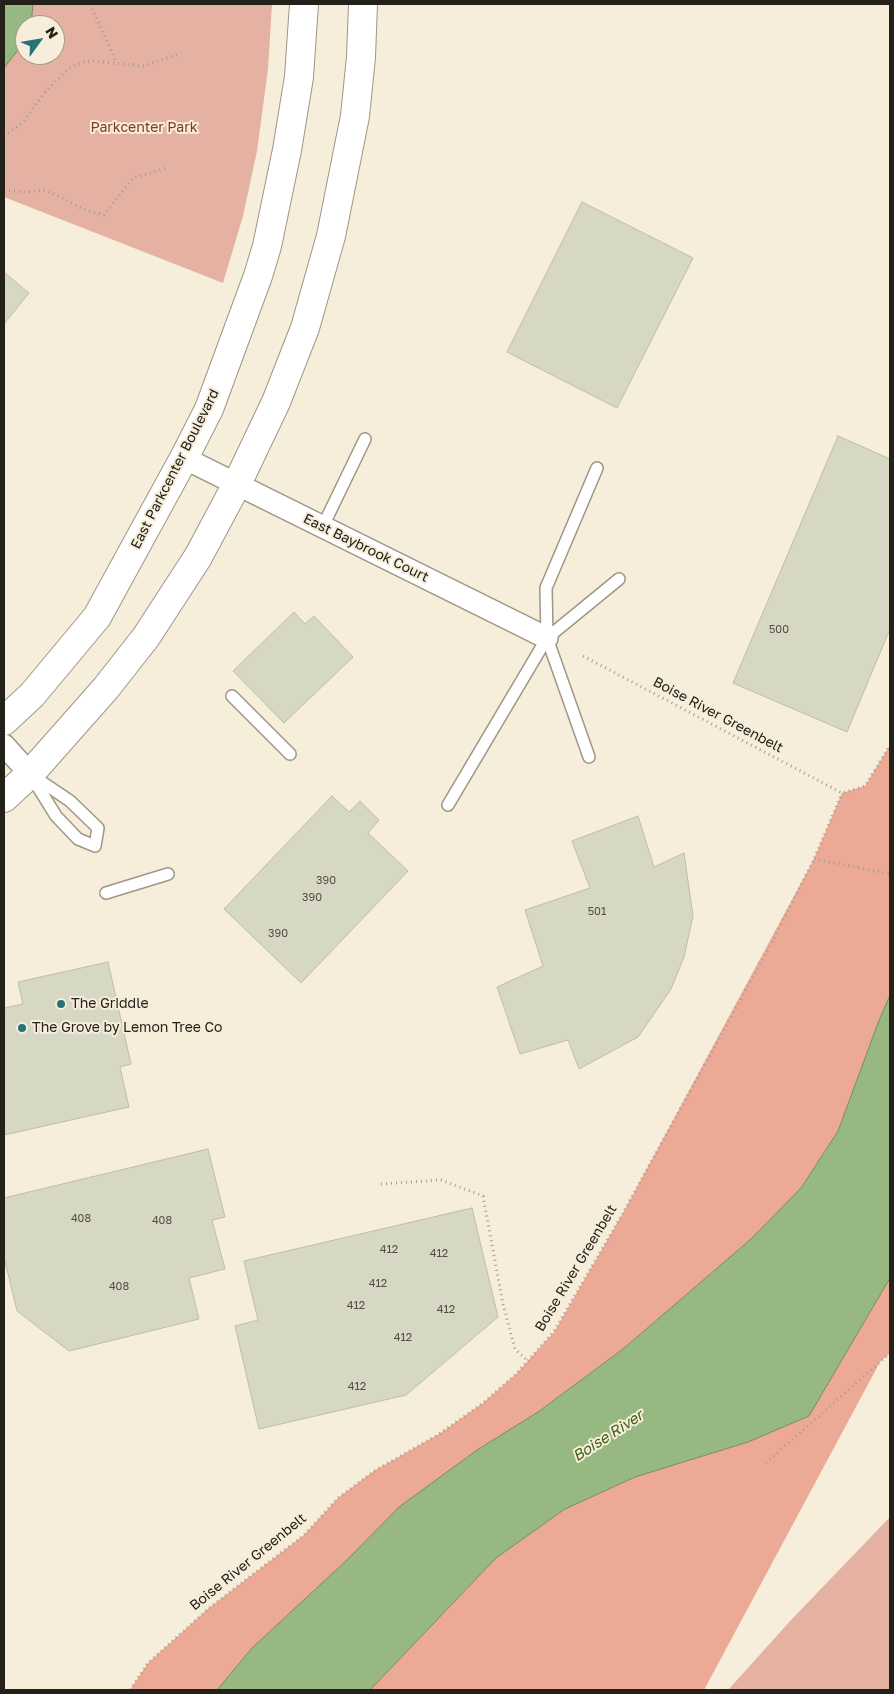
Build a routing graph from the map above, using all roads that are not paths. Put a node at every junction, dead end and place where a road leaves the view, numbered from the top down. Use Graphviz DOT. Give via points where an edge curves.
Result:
graph roads {
  1 [pos="304,4"];
  2 [pos="363,4"];
  3 [pos="365,439"];
  4 [pos="184,458"];
  5 [pos="597,468"];
  6 [pos="237,484"];
  7 [pos="323,526"];
  8 [pos="619,579"];
  9 [pos="547,638"];
  10 [pos="232,696"];
  11 [pos="4,721"];
  12 [pos="4,745"];
  13 [pos="290,754"];
  14 [pos="589,756"];
  15 [pos="30,774"];
  16 [pos="4,798"];
  17 [pos="448,805"];
  18 [pos="168,874"];
  19 [pos="106,893"];
  1 -- 4 [label="main road, East Parkcenter Boulevard" via="299,77 267,246 228,361 209,409"];
  2 -- 6 [label="main road" via="355,116 332,236 305,328 276,402"];
  3 -- 7 [label="lane"];
  4 -- 6 [label="street, East Baybrook Court"];
  4 -- 11 [label="main road, East Parkcenter Boulevard" via="97,617 32,695"];
  5 -- 9 [label="lane" via="546,588"];
  6 -- 7 [label="street, East Baybrook Court"];
  6 -- 15 [label="main road" via="198,557 146,637"];
  7 -- 9 [label="street, East Baybrook Court"];
  8 -- 9 [label="lane"];
  9 -- 14 [label="lane"];
  9 -- 17 [label="lane"];
  10 -- 13 [label="lane"];
  12 -- 15 [label="street"];
  15 -- 15 [label="lane" via="56,816 78,839 95,846 98,828 70,801"];
  15 -- 16 [label="main road"];
  18 -- 19 [label="lane"];
}
